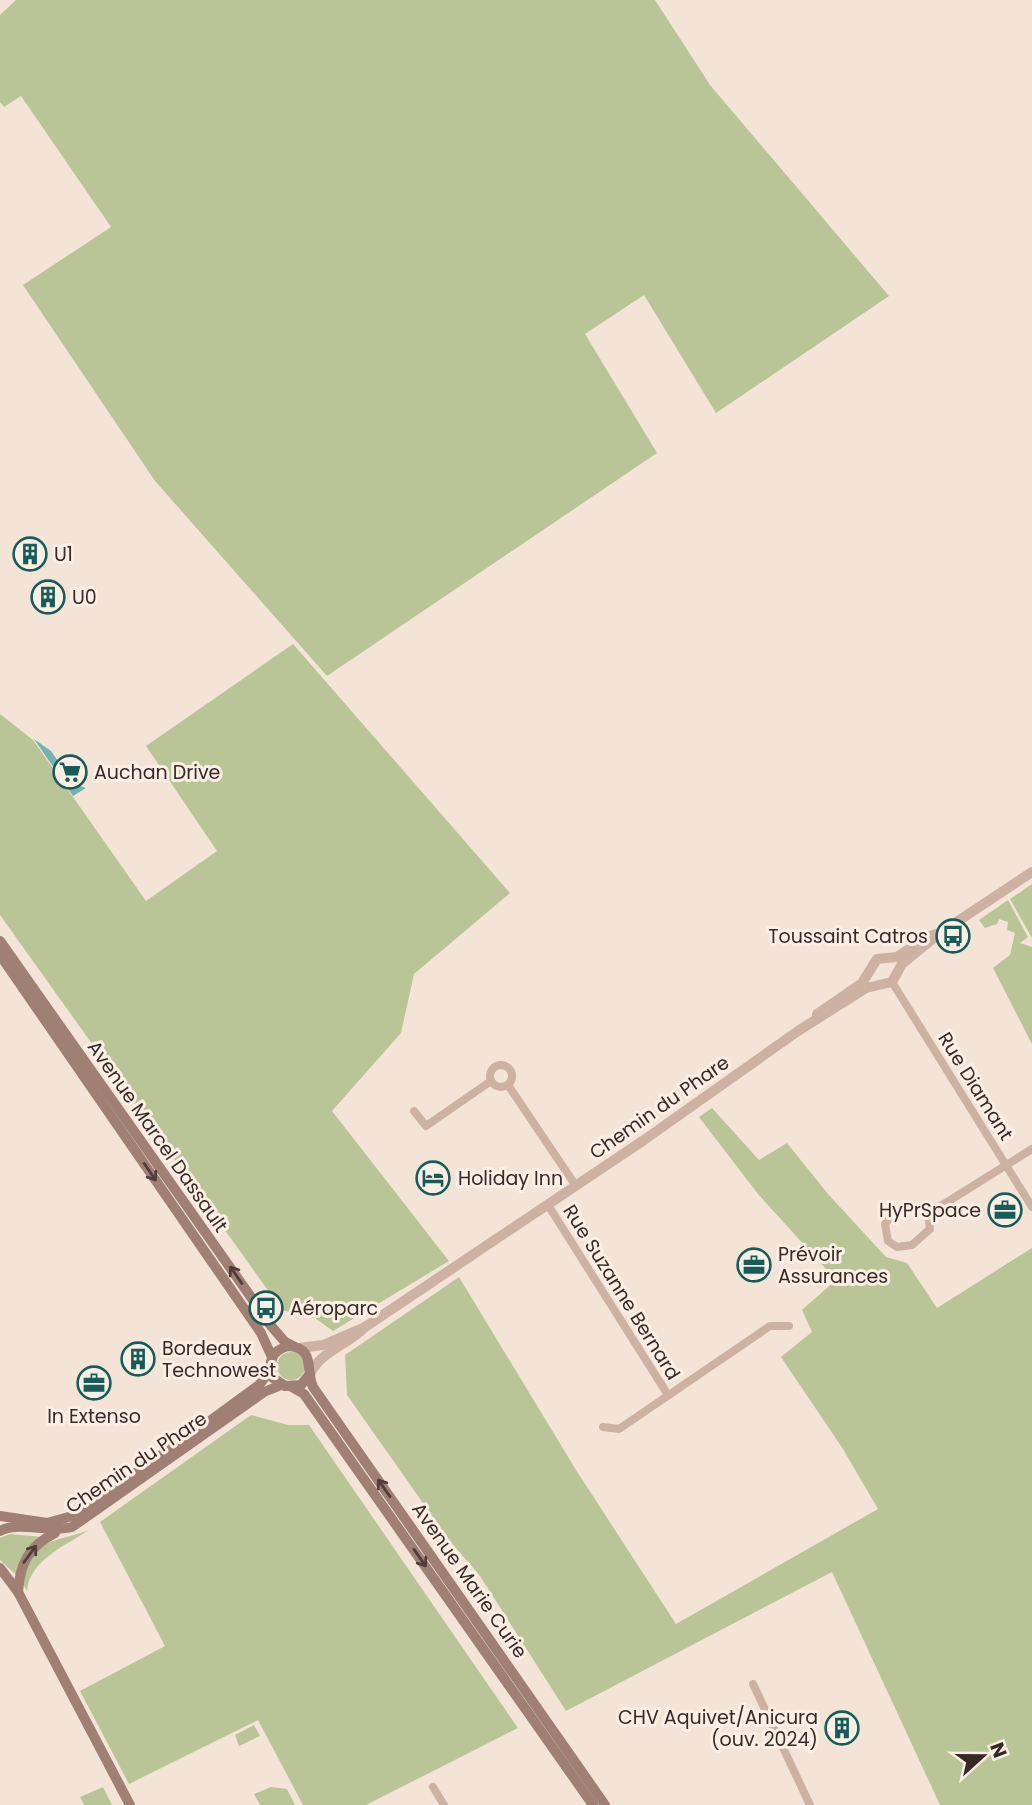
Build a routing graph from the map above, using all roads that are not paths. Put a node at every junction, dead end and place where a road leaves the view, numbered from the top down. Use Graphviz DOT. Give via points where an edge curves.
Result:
graph roads {
  1 [pos="1032,872"];
  2 [pos="940,933"];
  3 [pos="0,941"];
  4 [pos="0,955"];
  5 [pos="889,958"];
  6 [pos="871,970"];
  7 [pos="898,970"];
  8 [pos="892,982"];
  9 [pos="880,983"];
  10 [pos="798,1031"];
  11 [pos="491,1081"];
  12 [pos="508,1085"];
  13 [pos="414,1111"];
  14 [pos="1032,1149"];
  15 [pos="1006,1165"];
  16 [pos="576,1186"];
  17 [pos="548,1205"];
  18 [pos="1032,1206"];
  19 [pos="928,1214"];
  20 [pos="789,1326"];
  21 [pos="365,1327"];
  22 [pos="297,1347"];
  23 [pos="272,1357"];
  24 [pos="270,1371"];
  25 [pos="310,1374"];
  26 [pos="286,1386"];
  27 [pos="668,1395"];
  28 [pos="603,1427"];
  29 [pos="0,1516"];
  30 [pos="61,1530"];
  31 [pos="0,1531"];
  32 [pos="0,1568"];
  33 [pos="0,1578"];
  34 [pos="18,1592"];
  35 [pos="753,1684"];
  36 [pos="433,1787"];
  37 [pos="122,1805"];
  38 [pos="130,1805"];
  39 [pos="444,1805"];
  40 [pos="593,1805"];
  41 [pos="605,1805"];
  42 [pos="810,1805"];
  1 -- 2 [label="street"];
  2 -- 5 [label="street"];
  2 -- 7 [label="street"];
  22 -- 3 [label="main road, Avenue Marcel Dassault, one-way" via="285,1342 272,1327"];
  4 -- 23 [label="main road, Avenue Marcel Dassault, one-way" via="261,1332"];
  5 -- 6 [label="street" via="877,959"];
  5 -- 7 [label="street"];
  6 -- 9 [label="street"];
  6 -- 10 [label="street, Chemin du Phare" via="862,983"];
  7 -- 8 [label="street"];
  8 -- 9 [label="street"];
  8 -- 15 [label="street, Rue Diamant"];
  9 -- 10 [label="street, Chemin du Phare"];
  10 -- 16 [label="street, Chemin du Phare"];
  11 -- 12 [label="street" via="498,1087"];
  11 -- 12 [label="street" via="492,1070 502,1065 512,1075"];
  11 -- 13 [label="street" via="426,1126"];
  12 -- 16 [label="street"];
  14 -- 15 [label="street"];
  15 -- 18 [label="street, Rue Diamant"];
  15 -- 19 [label="street"];
  16 -- 17 [label="street, Chemin du Phare"];
  17 -- 21 [label="street, Chemin du Phare"];
  17 -- 27 [label="street, Rue Suzanne Bernard"];
  19 -- 19 [label="street" via="930,1228 918,1241 904,1248 888,1241 885,1224 892,1214 913,1206"];
  20 -- 27 [label="street" via="770,1326"];
  21 -- 22 [label="street, Chemin du Phare" via="323,1345"];
  21 -- 25 [label="street, Chemin du Phare" via="319,1358"];
  22 -- 23 [label="main road" via="279,1349"];
  22 -- 25 [label="main road" via="310,1359"];
  23 -- 24 [label="main road"];
  24 -- 26 [label="main road"];
  24 -- 29 [label="main road, Chemin du Phare" via="259,1385 76,1515 47,1522"];
  25 -- 26 [label="main road" via="304,1382"];
  41 -- 25 [label="main road, Avenue Marie Curie, one-way" via="313,1387"];
  26 -- 30 [label="main road, Chemin du Phare" via="264,1392 82,1522"];
  26 -- 40 [label="main road, Avenue Marie Curie, one-way" via="304,1394"];
  27 -- 28 [label="street" via="619,1429"];
  30 -- 31 [label="main road, Chemin du Phare" via="13,1526"];
  34 -- 30 [label="main road, one-way" via="28,1553"];
  32 -- 34 [label="main road"];
  33 -- 37 [label="main road" via="32,1630"];
  34 -- 38 [label="main road"];
  35 -- 42 [label="street"];
  36 -- 39 [label="street"];
}
